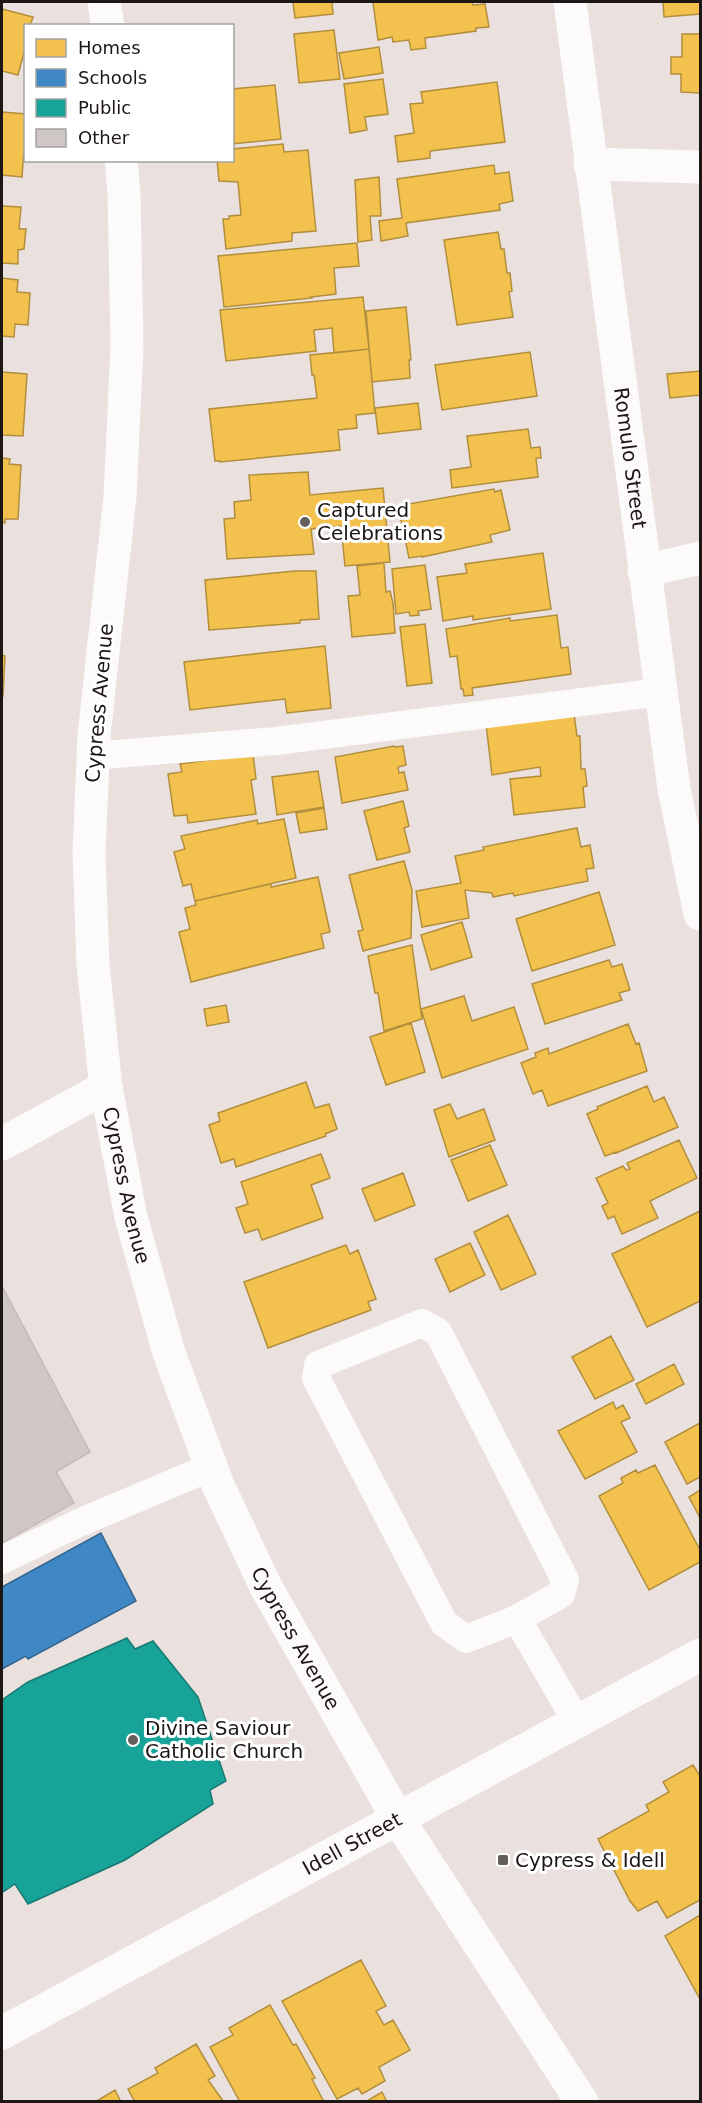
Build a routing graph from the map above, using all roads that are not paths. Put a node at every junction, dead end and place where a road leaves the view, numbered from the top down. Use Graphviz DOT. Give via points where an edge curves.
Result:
graph roads {
  1 [pos="104,2"];
  2 [pos="570,2"];
  3 [pos="108,24"];
  4 [pos="121,162"];
  5 [pos="590,164"];
  6 [pos="700,167"];
  7 [pos="700,558"];
  8 [pos="644,571"];
  9 [pos="661,692"];
  10 [pos="92,756"];
  11 [pos="700,914"];
  12 [pos="106,1087"];
  13 [pos="2,1144"];
  14 [pos="211,1467"];
  15 [pos="2,1560"];
  16 [pos="517,1619"];
  17 [pos="700,1655"];
  18 [pos="577,1722"];
  19 [pos="398,1819"];
  20 [pos="5,2024"];
  21 [pos="582,2102"];
  1 -- 3 [label="street"];
  2 -- 5 [label="street, Romulo Street"];
  4 -- 10 [label="street, Cypress Avenue" via="127,346 120,497"];
  5 -- 6 [label="street"];
  5 -- 8 [label="street, Romulo Street"];
  7 -- 8 [label="street"];
  8 -- 9 [label="street, Romulo Street"];
  9 -- 10 [label="lane" via="276,741"];
  9 -- 11 [label="street, Romulo Street" via="674,789"];
  10 -- 12 [label="street, Cypress Avenue" via="89,853 93,965"];
  12 -- 13 [label="street"];
  12 -- 14 [label="street, Cypress Avenue" via="131,1217 169,1353"];
  14 -- 15 [label="lane"];
  14 -- 19 [label="street, Cypress Avenue" via="266,1587"];
  16 -- 16 [label="lane" via="561,1594 566,1580 438,1332 422,1323 318,1365 316,1378 444,1623 466,1638"];
  16 -- 18 [label="lane"];
  17 -- 18 [label="street, Idell Street"];
  18 -- 19 [label="street, Idell Street"];
  19 -- 20 [label="street, Idell Street"];
  19 -- 21 [label="street, Cypress Avenue"];
}
